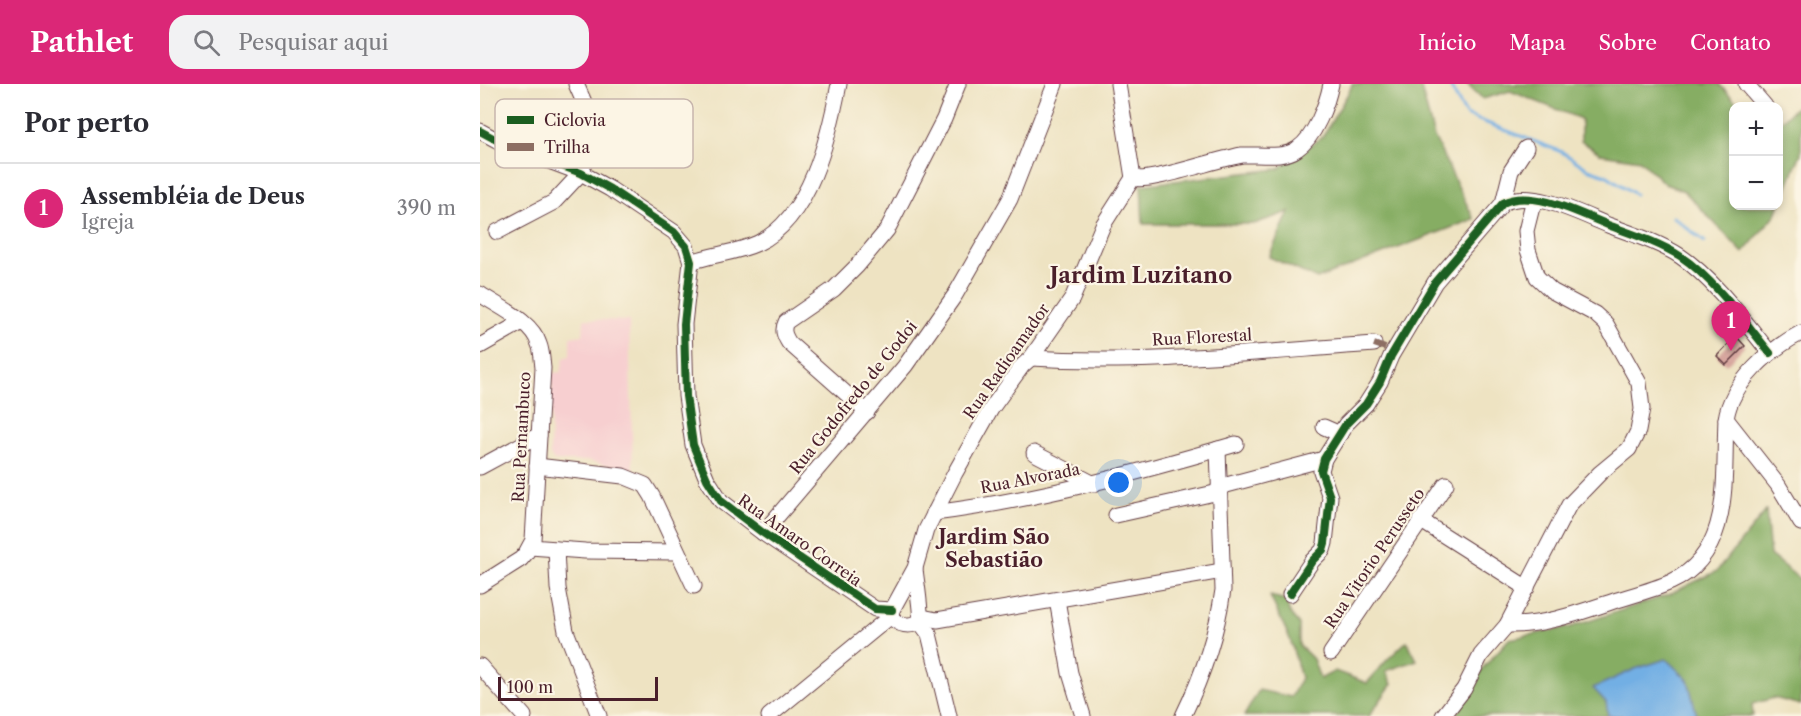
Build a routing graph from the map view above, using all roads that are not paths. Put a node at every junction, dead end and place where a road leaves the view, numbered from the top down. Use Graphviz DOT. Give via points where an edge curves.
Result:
graph roads {
  1 [pos="576,84"];
  2 [pos="839,84"];
  3 [pos="958,84"];
  4 [pos="1055,84"];
  5 [pos="1118,84"];
  6 [pos="1331,84"];
  7 [pos="1746,84"];
  8 [pos="583,99"];
  9 [pos="1762,102"];
  10 [pos="480,130"];
  11 [pos="495,138"];
  12 [pos="1526,148"];
  13 [pos="568,168"];
  14 [pos="582,168"];
  15 [pos="581,173"];
  16 [pos="1133,178"];
  17 [pos="1539,201"];
  18 [pos="1503,203"];
  19 [pos="497,232"];
  20 [pos="692,261"];
  21 [pos="480,294"];
  22 [pos="522,322"];
  23 [pos="1801,333"];
  24 [pos="1374,344"];
  25 [pos="480,346"];
  26 [pos="1770,353"];
  27 [pos="1030,358"];
  28 [pos="867,411"];
  29 [pos="1726,419"];
  30 [pos="1324,427"];
  31 [pos="1340,434"];
  32 [pos="539,435"];
  33 [pos="1236,444"];
  34 [pos="1218,449"];
  35 [pos="1034,453"];
  36 [pos="1323,465"];
  37 [pos="537,466"];
  38 [pos="480,467"];
  39 [pos="1094,484"];
  40 [pos="1446,484"];
  41 [pos="1219,489"];
  42 [pos="934,513"];
  43 [pos="1116,515"];
  44 [pos="1420,520"];
  45 [pos="1801,523"];
  46 [pos="763,533"];
  47 [pos="530,547"];
  48 [pos="556,549"];
  49 [pos="677,552"];
  50 [pos="915,568"];
  51 [pos="1222,571"];
  52 [pos="480,585"];
  53 [pos="694,586"];
  54 [pos="1527,588"];
  55 [pos="1290,594"];
  56 [pos="1057,600"];
  57 [pos="893,610"];
  58 [pos="920,614"];
  59 [pos="1508,625"];
  60 [pos="1331,653"];
  61 [pos="480,666"];
  62 [pos="524,716"];
  63 [pos="599,716"];
  64 [pos="769,716"];
  65 [pos="949,716"];
  66 [pos="1083,716"];
  67 [pos="1183,716"];
  68 [pos="1443,716"];
  1 -- 8 [label="street"];
  2 -- 20 [label="street" via="817,166 793,212 776,232 760,242 743,250"];
  3 -- 28 [label="street" via="887,230 834,289 783,328 789,343"];
  4 -- 28 [label="street, Rua Godofredo de Godoi" via="1010,199 979,256 905,366"];
  5 -- 16 [label="street"];
  6 -- 16 [label="street" via="1316,125 1297,150 1286,154 1241,155"];
  7 -- 9 [label="street"];
  10 -- 11 [label="street"];
  12 -- 18 [label="street" via="1511,171"];
  13 -- 15 [label="street"];
  14 -- 15 [label="street"];
  15 -- 19 [label="street" via="554,202"];
  15 -- 20 [label="street" via="674,232"];
  16 -- 27 [label="street, Rua Radioamador" via="1103,225 1072,299"];
  17 -- 18 [label="street" via="1511,199"];
  17 -- 26 [label="street" via="1562,206 1679,255 1699,271"];
  17 -- 54 [label="street" via="1532,207 1526,231 1537,277 1605,324 1639,383 1642,409 1629,449 1569,505"];
  18 -- 31 [label="street" via="1435,282 1380,382"];
  20 -- 46 [label="street, Rua Amaro Correia" via="684,324 686,396 693,445 714,493"];
  21 -- 22 [label="street, Rua Pernambuco"];
  22 -- 25 [label="street"];
  22 -- 32 [label="street, Rua Pernambuco" via="534,333 542,352"];
  23 -- 26 [label="street"];
  24 -- 27 [label="street, Rua Florestal" via="1206,356"];
  26 -- 29 [label="street" via="1733,396"];
  27 -- 42 [label="street, Rua Radioamador" via="991,409"];
  28 -- 46 [label="street, Rua Godofredo de Godoi"];
  29 -- 45 [label="street" via="1778,485"];
  29 -- 59 [label="street" via="1720,522 1709,548 1695,566 1672,581 1577,613"];
  30 -- 31 [label="street"];
  31 -- 36 [label="street"];
  32 -- 37 [label="street, Rua Pernambuco"];
  32 -- 38 [label="street"];
  33 -- 34 [label="street, Rua Alvorada"];
  34 -- 39 [label="street, Rua Alvorada"];
  34 -- 41 [label="street"];
  35 -- 39 [label="street"];
  36 -- 41 [label="street"];
  36 -- 55 [label="street" via="1330,498 1325,543"];
  37 -- 47 [label="street, Rua Pernambuco"];
  37 -- 49 [label="street" via="623,476 645,485"];
  39 -- 42 [label="street, Rua Alvorada"];
  40 -- 44 [label="street, Rua Vitorio Perusseto"];
  41 -- 43 [label="street"];
  41 -- 51 [label="street"];
  42 -- 50 [label="street, Rua Radioamador"];
  44 -- 54 [label="street"];
  44 -- 60 [label="street, Rua Vitorio Perusseto"];
  46 -- 57 [label="street, Rua Amaro Correia" via="875,609"];
  47 -- 48 [label="street"];
  47 -- 52 [label="street" via="521,559"];
  48 -- 49 [label="street"];
  48 -- 63 [label="street" via="566,632"];
  49 -- 53 [label="street"];
  50 -- 57 [label="street, Rua Radioamador"];
  50 -- 58 [label="street, Rua Radioamador"];
  51 -- 56 [label="street"];
  51 -- 67 [label="street" via="1220,612"];
  54 -- 59 [label="street"];
  56 -- 58 [label="street" via="937,620"];
  56 -- 66 [label="street" via="1070,673"];
  57 -- 58 [label="street" via="906,599"];
  57 -- 58 [label="street" via="896,622 903,624 914,625"];
  57 -- 64 [label="street"];
  58 -- 65 [label="street" via="929,634"];
  59 -- 68 [label="street" via="1481,655 1464,689"];
  61 -- 62 [label="street"];
}
